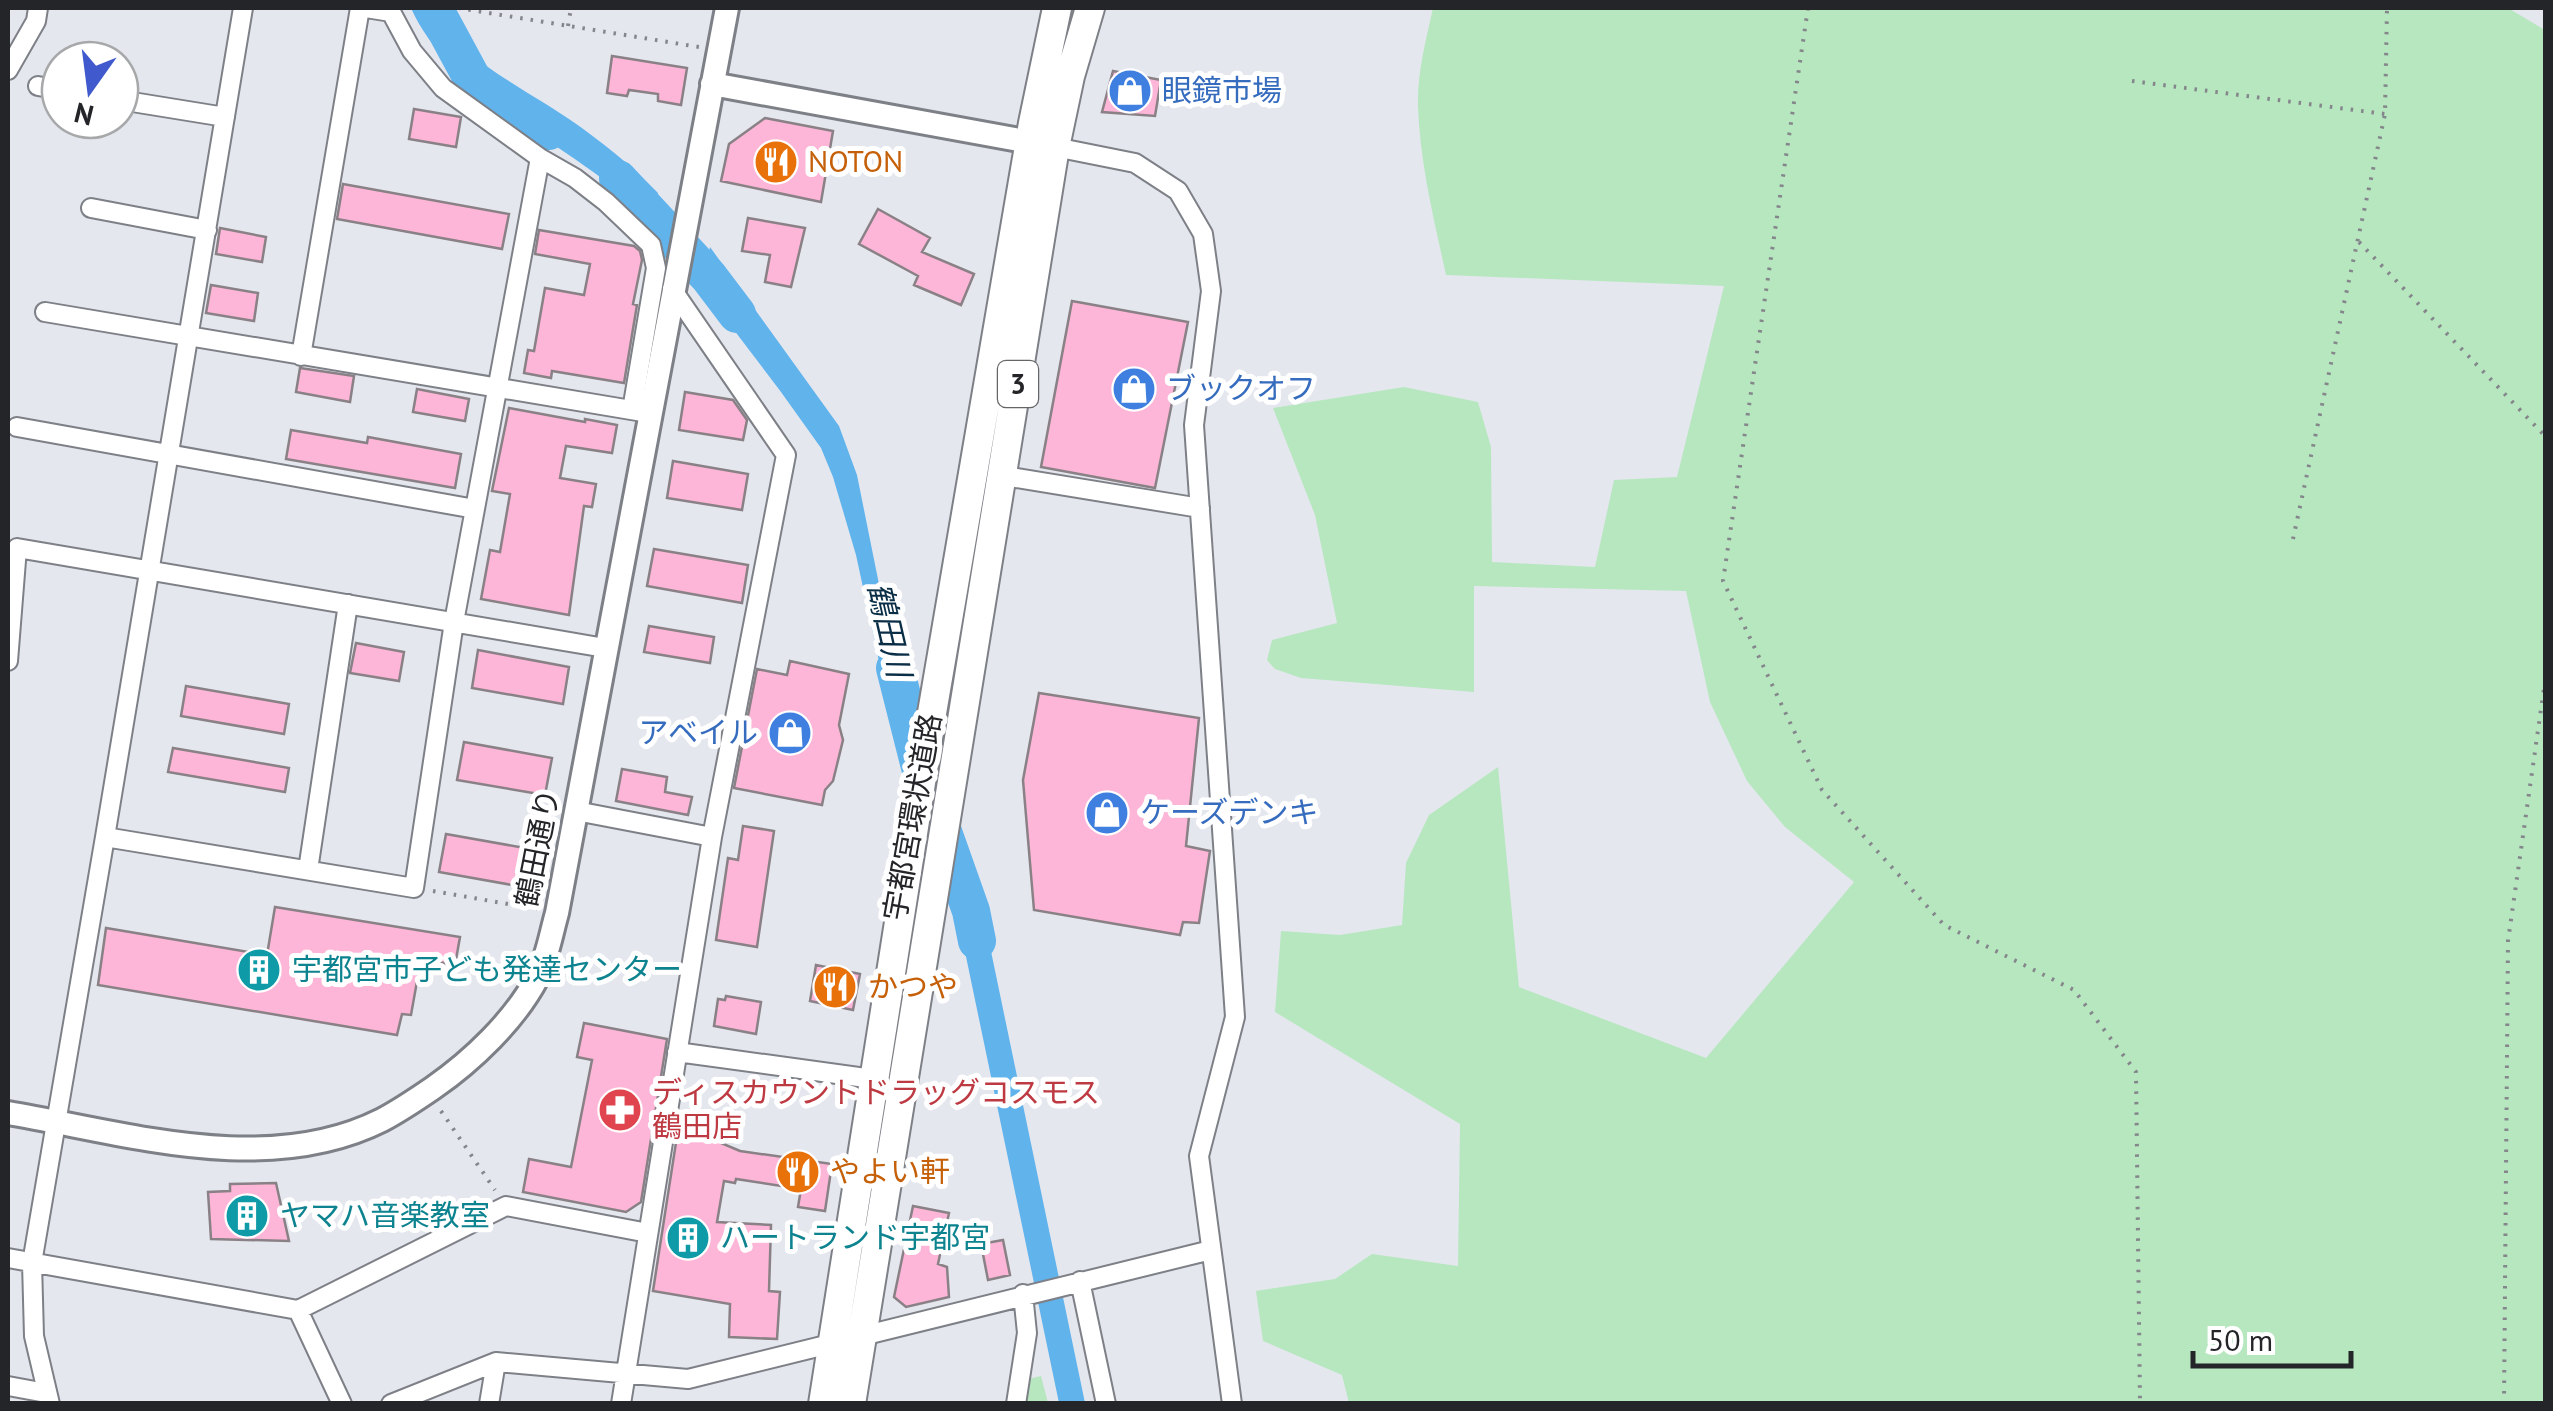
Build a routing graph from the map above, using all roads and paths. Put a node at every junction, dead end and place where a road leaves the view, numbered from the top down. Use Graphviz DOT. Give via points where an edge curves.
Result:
graph roads {
  1 [pos="38,8"];
  2 [pos="243,8"];
  3 [pos="363,8"];
  4 [pos="460,8"];
  5 [pos="571,8"];
  6 [pos="727,8"];
  7 [pos="1057,8"];
  8 [pos="1090,8"];
  9 [pos="1808,8"];
  10 [pos="2387,8"];
  11 [pos="568,26"];
  12 [pos="719,51"];
  13 [pos="8,70"];
  14 [pos="2132,81"];
  15 [pos="712,84"];
  16 [pos="140,103"];
  17 [pos="2385,114"];
  18 [pos="225,117"];
  19 [pos="1042,144"];
  20 [pos="540,158"];
  21 [pos="90,208"];
  22 [pos="206,230"];
  23 [pos="2358,240"];
  24 [pos="672,289"];
  25 [pos="45,312"];
  26 [pos="188,338"];
  27 [pos="301,356"];
  28 [pos="498,388"];
  29 [pos="640,412"];
  30 [pos="17,428"];
  31 [pos="2546,437"];
  32 [pos="169,456"];
  33 [pos="1004,476"];
  34 [pos="1200,508"];
  35 [pos="475,509"];
  36 [pos="2293,539"];
  37 [pos="150,571"];
  38 [pos="348,604"];
  39 [pos="454,622"];
  40 [pos="605,648"];
  41 [pos="8,652"];
  42 [pos="8,661"];
  43 [pos="2546,674"];
  44 [pos="576,811"];
  45 [pos="105,836"];
  46 [pos="712,837"];
  47 [pos="308,870"];
  48 [pos="414,888"];
  49 [pos="557,913"];
  50 [pos="677,1052"];
  51 [pos="873,1079"];
  52 [pos="428,1091"];
  53 [pos="8,1114"];
  54 [pos="58,1122"];
  55 [pos="506,1206"];
  56 [pos="648,1233"];
  57 [pos="1212,1250"];
  58 [pos="8,1258"];
  59 [pos="32,1262"];
  60 [pos="1080,1281"];
  61 [pos="1023,1294"];
  62 [pos="298,1310"];
  63 [pos="862,1334"];
  64 [pos="832,1343"];
  65 [pos="496,1362"];
  66 [pos="626,1371"];
  67 [pos="8,1386"];
  68 [pos="48,1398"];
  69 [pos="342,1404"];
  70 [pos="391,1404"];
  71 [pos="490,1404"];
  72 [pos="621,1404"];
  73 [pos="823,1404"];
  74 [pos="851,1404"];
  75 [pos="1016,1404"];
  76 [pos="1106,1404"];
  77 [pos="1232,1404"];
  78 [pos="2140,1404"];
  79 [pos="2504,1404"];
  1 -- 13 [label="street"];
  2 -- 18 [label="street"];
  3 -- 20 [label="street" via="391,12 443,88"];
  3 -- 27 [label="street"];
  4 -- 11 [label="path"];
  5 -- 11 [label="path"];
  6 -- 12 [label="street"];
  7 -- 19 [label="main road, 宇都宮環状道路 / 3"];
  8 -- 19 [label="main road, 宇都宮環状道路 / 3"];
  9 -- 78 [label="path" via="1723,582 1822,790 1944,925 2074,990 2136,1072"];
  10 -- 17 [label="path"];
  11 -- 12 [label="path"];
  12 -- 15 [label="street"];
  14 -- 17 [label="path"];
  15 -- 19 [label="street"];
  15 -- 24 [label="street, 鶴田通り"];
  16 -- 18 [label="street"];
  17 -- 23 [label="path"];
  18 -- 22 [label="street"];
  19 -- 33 [label="main road, 宇都宮環状道路 / 3"];
  19 -- 34 [label="street" via="1135,163 1178,191 1203,234 1212,292 1194,425"];
  19 -- 51 [label="main road, 宇都宮環状道路 / 3" via="932,713"];
  20 -- 28 [label="street"];
  20 -- 29 [label="street" via="575,178 651,245 656,268"];
  21 -- 22 [label="street"];
  22 -- 26 [label="street"];
  23 -- 31 [label="path"];
  23 -- 36 [label="path"];
  24 -- 29 [label="street, 鶴田通り"];
  24 -- 46 [label="street" via="786,455"];
  25 -- 26 [label="street"];
  26 -- 27 [label="street"];
  26 -- 32 [label="street"];
  27 -- 28 [label="street"];
  28 -- 29 [label="street"];
  28 -- 35 [label="street"];
  29 -- 40 [label="street, 鶴田通り"];
  30 -- 32 [label="street"];
  32 -- 35 [label="street"];
  32 -- 37 [label="street"];
  33 -- 34 [label="street"];
  33 -- 63 [label="main road, 宇都宮環状道路 / 3"];
  34 -- 57 [label="street" via="1235,1017 1199,1156"];
  35 -- 39 [label="street"];
  37 -- 38 [label="street"];
  37 -- 41 [label="street" via="17,548"];
  37 -- 45 [label="street"];
  38 -- 39 [label="street"];
  38 -- 47 [label="street"];
  39 -- 40 [label="street"];
  39 -- 48 [label="street"];
  40 -- 44 [label="street, 鶴田通り"];
  41 -- 42 [label="street"];
  43 -- 79 [label="path" via="2508,941"];
  44 -- 46 [label="street"];
  44 -- 49 [label="street, 鶴田通り"];
  45 -- 47 [label="street"];
  45 -- 54 [label="street"];
  46 -- 50 [label="street"];
  47 -- 48 [label="street"];
  48 -- 49 [label="path"];
  49 -- 52 [label="street, 鶴田通り" via="538,976 516,1010"];
  50 -- 51 [label="street"];
  50 -- 56 [label="street"];
  51 -- 64 [label="main road, 宇都宮環状道路 / 3"];
  52 -- 54 [label="street, 鶴田通り" via="350,1132 260,1148 190,1145"];
  52 -- 55 [label="path"];
  53 -- 54 [label="street, 鶴田通り"];
  54 -- 59 [label="street"];
  55 -- 56 [label="street"];
  55 -- 62 [label="street"];
  56 -- 66 [label="street"];
  57 -- 60 [label="street"];
  57 -- 77 [label="street"];
  58 -- 59 [label="street"];
  59 -- 62 [label="street"];
  59 -- 68 [label="street" via="34,1336"];
  60 -- 61 [label="street"];
  60 -- 76 [label="street"];
  61 -- 63 [label="street"];
  61 -- 75 [label="street" via="1027,1333"];
  62 -- 69 [label="street"];
  63 -- 64 [label="street"];
  63 -- 74 [label="main road, 宇都宮環状道路 / 3"];
  64 -- 66 [label="street" via="688,1379"];
  64 -- 73 [label="main road, 宇都宮環状道路 / 3"];
  65 -- 66 [label="street"];
  65 -- 70 [label="street"];
  65 -- 71 [label="street"];
  66 -- 72 [label="street"];
  67 -- 68 [label="street"];
}
